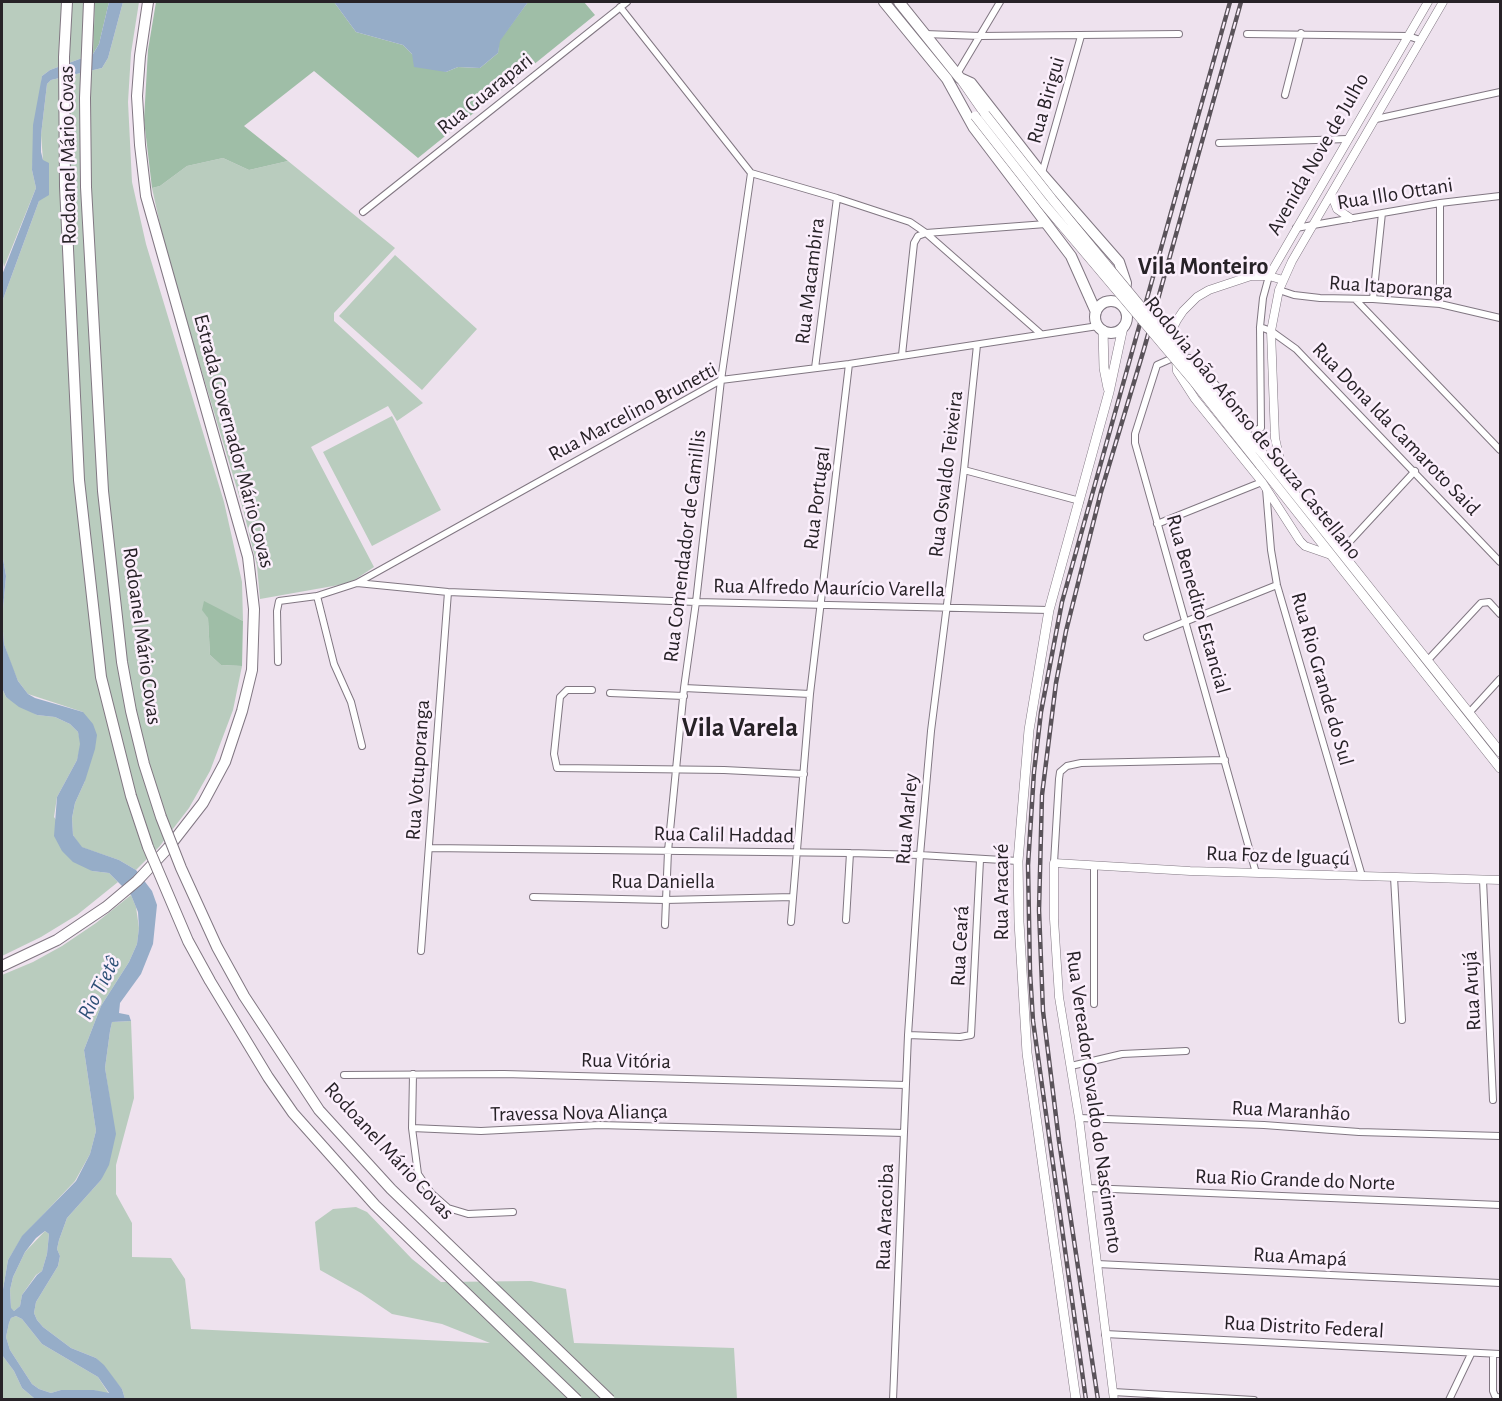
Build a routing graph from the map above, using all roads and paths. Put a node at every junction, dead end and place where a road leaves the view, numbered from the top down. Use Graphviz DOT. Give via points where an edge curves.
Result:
graph roads {
  1 [pos="68,2"];
  2 [pos="88,2"];
  3 [pos="148,2"];
  4 [pos="627,2"];
  5 [pos="884,2"];
  6 [pos="899,2"];
  7 [pos="1000,2"];
  8 [pos="1428,2"];
  9 [pos="1443,2"];
  10 [pos="620,7"];
  11 [pos="1301,33"];
  12 [pos="925,34"];
  13 [pos="1179,34"];
  14 [pos="1247,34"];
  15 [pos="980,36"];
  16 [pos="1082,36"];
  17 [pos="1408,36"];
  18 [pos="1420,40"];
  19 [pos="956,80"];
  20 [pos="1500,92"];
  21 [pos="1285,95"];
  22 [pos="1376,119"];
  23 [pos="1348,139"];
  24 [pos="1219,143"];
  25 [pos="751,173"];
  26 [pos="1042,174"];
  27 [pos="1332,196"];
  28 [pos="1500,196"];
  29 [pos="837,198"];
  30 [pos="1440,203"];
  31 [pos="363,212"];
  32 [pos="1382,213"];
  33 [pos="1350,218"];
  34 [pos="1316,223"];
  35 [pos="1046,224"];
  36 [pos="1295,228"];
  37 [pos="926,233"];
  38 [pos="1269,276"];
  39 [pos="1283,280"];
  40 [pos="1279,290"];
  41 [pos="1355,299"];
  42 [pos="1373,299"];
  43 [pos="1440,304"];
  44 [pos="1123,306"];
  45 [pos="1096,312"];
  46 [pos="1500,318"];
  47 [pos="1123,327"];
  48 [pos="1260,327"];
  49 [pos="1100,328"];
  50 [pos="1271,331"];
  51 [pos="1041,334"];
  52 [pos="977,345"];
  53 [pos="902,355"];
  54 [pos="1175,357"];
  55 [pos="849,364"];
  56 [pos="815,368"];
  57 [pos="721,380"];
  58 [pos="1109,392"];
  59 [pos="1500,450"];
  60 [pos="1264,462"];
  61 [pos="964,470"];
  62 [pos="1415,471"];
  63 [pos="1284,479"];
  64 [pos="1264,485"];
  65 [pos="1080,501"];
  66 [pos="1157,524"];
  67 [pos="1341,551"];
  68 [pos="1328,554"];
  69 [pos="1500,562"];
  70 [pos="357,583"];
  71 [pos="1277,585"];
  72 [pos="448,592"];
  73 [pos="317,596"];
  74 [pos="696,602"];
  75 [pos="821,606"];
  76 [pos="946,607"];
  77 [pos="1049,610"];
  78 [pos="1500,614"];
  79 [pos="1186,622"];
  80 [pos="1148,637"];
  81 [pos="1427,661"];
  82 [pos="278,662"];
  83 [pos="1500,679"];
  84 [pos="684,688"];
  85 [pos="592,690"];
  86 [pos="610,693"];
  87 [pos="810,694"];
  88 [pos="684,696"];
  89 [pos="1469,713"];
  90 [pos="362,746"];
  91 [pos="1500,752"];
  92 [pos="1225,760"];
  93 [pos="1500,768"];
  94 [pos="675,771"];
  95 [pos="804,774"];
  96 [pos="429,848"];
  97 [pos="668,851"];
  98 [pos="796,853"];
  99 [pos="850,853"];
  100 [pos="920,855"];
  101 [pos="980,860"];
  102 [pos="1018,861"];
  103 [pos="1054,862"];
  104 [pos="1094,866"];
  105 [pos="1256,873"];
  106 [pos="1362,876"];
  107 [pos="1394,877"];
  108 [pos="1484,880"];
  109 [pos="1500,880"];
  110 [pos="533,897"];
  111 [pos="793,897"];
  112 [pos="665,900"];
  113 [pos="846,920"];
  114 [pos="791,922"];
  115 [pos="665,925"];
  116 [pos="421,951"];
  117 [pos="2,966"];
  118 [pos="1094,1004"];
  119 [pos="1402,1020"];
  120 [pos="908,1035"];
  121 [pos="1186,1051"];
  122 [pos="1071,1066"];
  123 [pos="414,1074"];
  124 [pos="344,1075"];
  125 [pos="906,1085"];
  126 [pos="1493,1100"];
  127 [pos="1079,1118"];
  128 [pos="412,1128"];
  129 [pos="904,1133"];
  130 [pos="1500,1136"];
  131 [pos="1088,1188"];
  132 [pos="1500,1205"];
  133 [pos="513,1212"];
  134 [pos="1097,1264"];
  135 [pos="1500,1283"];
  136 [pos="1105,1334"];
  137 [pos="1471,1354"];
  138 [pos="1497,1354"];
  139 [pos="1114,1396"];
  140 [pos="1500,1398"];
  141 [pos="577,1400"];
  142 [pos="610,1400"];
  143 [pos="893,1400"];
  144 [pos="1076,1400"];
  145 [pos="1254,1400"];
  146 [pos="1449,1400"];
  1 -- 141 [label="highway, Rodoanel Mário Covas, bridge" via="64,57 65,174 79,480 101,677 148,847 188,941 293,1113 375,1205"];
  2 -- 142 [label="highway, Rodoanel Mário Covas, bridge" via="86,187 103,491 115,612 131,711 169,837 222,957 320,1110 391,1189"];
  3 -- 117 [label="highway, Estrada Governador Mário Covas" via="137,96 146,196 239,519 255,618 252,670 225,762 203,803 168,848 106,907 57,940"];
  4 -- 10 [label="street, Rua Guarapari"];
  5 -- 19 [label="highway, Rodovia João Afonso de Souza Castellano"];
  6 -- 12 [label="highway, Rodovia João Afonso de Souza Castellano"];
  7 -- 15 [label="street"];
  8 -- 17 [label="street, Avenida Nove de Julho"];
  9 -- 18 [label="street, Avenida Nove de Julho"];
  10 -- 25 [label="street"];
  10 -- 31 [label="street, Rua Guarapari"];
  11 -- 14 [label="street"];
  11 -- 17 [label="street"];
  11 -- 21 [label="street"];
  12 -- 15 [label="street"];
  12 -- 19 [label="highway, Rodovia João Afonso de Souza Castellano"];
  13 -- 16 [label="street"];
  15 -- 16 [label="street"];
  15 -- 19 [label="street"];
  16 -- 26 [label="street, Rua Birigui"];
  17 -- 18 [label="street"];
  17 -- 23 [label="street, Avenida Nove de Julho"];
  18 -- 22 [label="street, Avenida Nove de Julho"];
  19 -- 26 [label="highway" via="971,83"];
  19 -- 35 [label="highway" via="974,128"];
  19 -- 60 [label="main road, Rodovia João Afonso de Souza Castellano, bridge" via="980,115"];
  20 -- 22 [label="street"];
  22 -- 27 [label="street, Avenida Nove de Julho"];
  23 -- 24 [label="street"];
  23 -- 36 [label="street, Avenida Nove de Julho"];
  25 -- 29 [label="street"];
  25 -- 57 [label="street, Rua Comendador de Camillis"];
  26 -- 44 [label="highway" via="1119,262 1126,283"];
  27 -- 33 [label="street" via="1337,209"];
  27 -- 34 [label="street, Avenida Nove de Julho"];
  28 -- 30 [label="street, Rua Illo Ottani"];
  29 -- 37 [label="street" via="897,216"];
  29 -- 56 [label="street, Rua Macambira"];
  30 -- 32 [label="street, Rua Illo Ottani"];
  30 -- 43 [label="street"];
  32 -- 33 [label="street, Rua Illo Ottani"];
  32 -- 42 [label="street"];
  33 -- 34 [label="street, Rua Illo Ottani"];
  34 -- 36 [label="street, Rua Illo Ottani"];
  34 -- 39 [label="street, Avenida Nove de Julho"];
  35 -- 37 [label="street"];
  35 -- 45 [label="highway" via="1071,256"];
  36 -- 38 [label="street, Avenida Nove de Julho"];
  37 -- 51 [label="street"];
  37 -- 53 [label="street" via="914,243"];
  38 -- 39 [label="street"];
  38 -- 48 [label="street, Avenida Nove de Julho"];
  38 -- 54 [label="street" via="1251,276 1197,297 1172,330"];
  39 -- 40 [label="street, Avenida Nove de Julho"];
  40 -- 41 [label="street, Rua Itaporanga" via="1305,297"];
  40 -- 50 [label="street, Avenida Nove de Julho"];
  41 -- 42 [label="street, Rua Itaporanga"];
  41 -- 59 [label="street"];
  42 -- 43 [label="street, Rua Itaporanga"];
  43 -- 46 [label="street, Rua Itaporanga"];
  44 -- 45 [label="highway" via="1108,301"];
  44 -- 47 [label="highway" via="1127,317"];
  45 -- 49 [label="highway"];
  47 -- 49 [label="highway" via="1116,332"];
  47 -- 58 [label="main road, Rua Aracaré"];
  48 -- 50 [label="street, Rua Dona Ida Camaroto Said"];
  48 -- 54 [label="street, Avenida Nove de Julho" via="1261,428 1255,430 1196,362"];
  49 -- 51 [label="street, Rua Marcelino Brunetti"];
  49 -- 58 [label="main road, Rua Aracaré"];
  50 -- 62 [label="street, Rua Dona Ida Camaroto Said" via="1296,349"];
  50 -- 63 [label="street, Avenida Nove de Julho" via="1275,438"];
  51 -- 52 [label="street, Rua Marcelino Brunetti"];
  52 -- 53 [label="street, Rua Marcelino Brunetti"];
  52 -- 61 [label="street, Rua Osvaldo Teixeira"];
  53 -- 55 [label="street, Rua Marcelino Brunetti"];
  54 -- 64 [label="street" via="1177,371 1195,399"];
  54 -- 66 [label="street, Rua Benedito Estancial" via="1157,365 1135,434 1136,452"];
  55 -- 56 [label="street, Rua Marcelino Brunetti"];
  55 -- 75 [label="street, Rua Portugal"];
  56 -- 57 [label="street, Rua Marcelino Brunetti"];
  57 -- 70 [label="street, Rua Marcelino Brunetti"];
  57 -- 74 [label="street, Rua Comendador de Camillis"];
  58 -- 65 [label="main road, Rua Aracaré"];
  60 -- 63 [label="main road, Rodovia João Afonso de Souza Castellano"];
  60 -- 68 [label="main road, Rodovia João Afonso de Souza Castellano"];
  61 -- 65 [label="street"];
  61 -- 76 [label="street, Rua Osvaldo Teixeira"];
  62 -- 67 [label="street"];
  62 -- 69 [label="street, Rua Dona Ida Camaroto Said"];
  63 -- 67 [label="main road, Rodovia João Afonso de Souza Castellano"];
  64 -- 66 [label="street"];
  64 -- 68 [label="street" via="1300,541"];
  64 -- 71 [label="street, Rua Rio Grande do Sul"];
  65 -- 77 [label="main road, Rua Aracaré"];
  66 -- 79 [label="street, Rua Benedito Estancial"];
  67 -- 81 [label="main road, Rodovia João Afonso de Souza Castellano"];
  68 -- 93 [label="main road, Rodovia João Afonso de Souza Castellano"];
  70 -- 72 [label="street, Rua Alfredo Maurício Varella"];
  70 -- 73 [label="street, Rua Marcelino Brunetti"];
  71 -- 79 [label="street"];
  71 -- 106 [label="street, Rua Rio Grande do Sul"];
  72 -- 74 [label="street, Rua Alfredo Maurício Varella"];
  72 -- 96 [label="street, Rua Votuporanga"];
  73 -- 82 [label="street, Rua Marcelino Brunetti" via="278,602"];
  73 -- 90 [label="street" via="334,664 351,702"];
  74 -- 75 [label="street, Rua Alfredo Maurício Varella"];
  74 -- 84 [label="street, Rua Comendador de Camillis"];
  75 -- 76 [label="street, Rua Alfredo Maurício Varella"];
  75 -- 87 [label="street, Rua Portugal"];
  76 -- 77 [label="street, Rua Alfredo Maurício Varella"];
  76 -- 100 [label="street, Rua Marley"];
  77 -- 102 [label="main road, Rua Aracaré" via="1029,730"];
  78 -- 81 [label="street" via="1489,602 1481,603"];
  79 -- 80 [label="street"];
  79 -- 92 [label="street, Rua Benedito Estancial"];
  81 -- 89 [label="main road, Rodovia João Afonso de Souza Castellano"];
  83 -- 89 [label="street"];
  84 -- 87 [label="street"];
  84 -- 88 [label="street, Rua Comendador de Camillis"];
  85 -- 94 [label="street" via="567,690 559,699 556,768"];
  86 -- 88 [label="street"];
  87 -- 95 [label="street, Rua Portugal"];
  88 -- 94 [label="street, Rua Comendador de Camillis"];
  89 -- 91 [label="main road, Rodovia João Afonso de Souza Castellano"];
  92 -- 103 [label="street, Rua Vereador Osvaldo do Nascimento" via="1067,766 1060,772"];
  92 -- 105 [label="street, Rua Benedito Estancial"];
  94 -- 95 [label="street"];
  94 -- 97 [label="street, Rua Comendador de Camillis"];
  95 -- 98 [label="street, Rua Portugal"];
  96 -- 97 [label="street, Rua Calil Haddad"];
  96 -- 116 [label="street, Rua Votuporanga"];
  97 -- 98 [label="street, Rua Calil Haddad"];
  97 -- 112 [label="street, Rua Comendador de Camillis"];
  98 -- 99 [label="street, Rua Calil Haddad"];
  98 -- 111 [label="street, Rua Portugal"];
  99 -- 100 [label="street, Rua Calil Haddad"];
  99 -- 113 [label="street"];
  100 -- 101 [label="street, Rua Calil Haddad"];
  100 -- 120 [label="street, Rua Marley"];
  101 -- 102 [label="street, Rua Calil Haddad"];
  101 -- 120 [label="street, Rua Ceará" via="971,1035"];
  102 -- 144 [label="main road, Rua Aracaré" via="1027,1053"];
  103 -- 104 [label="street, Rua Foz de Iguaçú"];
  103 -- 122 [label="street, Rua Vereador Osvaldo do Nascimento" via="1056,966"];
  104 -- 105 [label="street, Rua Foz de Iguaçú"];
  104 -- 118 [label="street"];
  105 -- 106 [label="street, Rua Foz de Iguaçú"];
  106 -- 107 [label="street, Rua Foz de Iguaçú"];
  107 -- 108 [label="street, Rua Foz de Iguaçú"];
  107 -- 119 [label="street"];
  108 -- 109 [label="street, Rua Foz de Iguaçú"];
  108 -- 126 [label="street, Rua Arujá"];
  110 -- 112 [label="street, Rua Daniella"];
  111 -- 112 [label="street, Rua Daniella"];
  111 -- 114 [label="street, Rua Portugal"];
  112 -- 115 [label="street, Rua Comendador de Camillis"];
  120 -- 125 [label="street, Rua Aracoiba"];
  121 -- 122 [label="street" via="1122,1054"];
  122 -- 127 [label="street, Rua Vereador Osvaldo do Nascimento"];
  123 -- 124 [label="street, Rua Vitória"];
  123 -- 125 [label="street, Rua Vitória"];
  123 -- 128 [label="street"];
  125 -- 129 [label="street, Rua Aracoiba"];
  127 -- 130 [label="street, Rua Maranhão"];
  127 -- 131 [label="street, Rua Vereador Osvaldo do Nascimento"];
  128 -- 129 [label="street, Travessa Nova Aliança" via="482,1131 599,1125"];
  128 -- 133 [label="street" via="418,1174 448,1208 468,1214"];
  129 -- 143 [label="street, Rua Aracoiba"];
  131 -- 132 [label="street, Rua Rio Grande do Norte"];
  131 -- 134 [label="street, Rua Vereador Osvaldo do Nascimento"];
  134 -- 135 [label="street, Rua Amapá"];
  134 -- 136 [label="street, Rua Vereador Osvaldo do Nascimento"];
  136 -- 137 [label="street, Rua Distrito Federal"];
  136 -- 139 [label="street, Rua Vereador Osvaldo do Nascimento"];
  137 -- 138 [label="street, Rua Distrito Federal"];
  137 -- 146 [label="street"];
  138 -- 140 [label="street" via="1493,1391"];
  139 -- 145 [label="street"];
}
